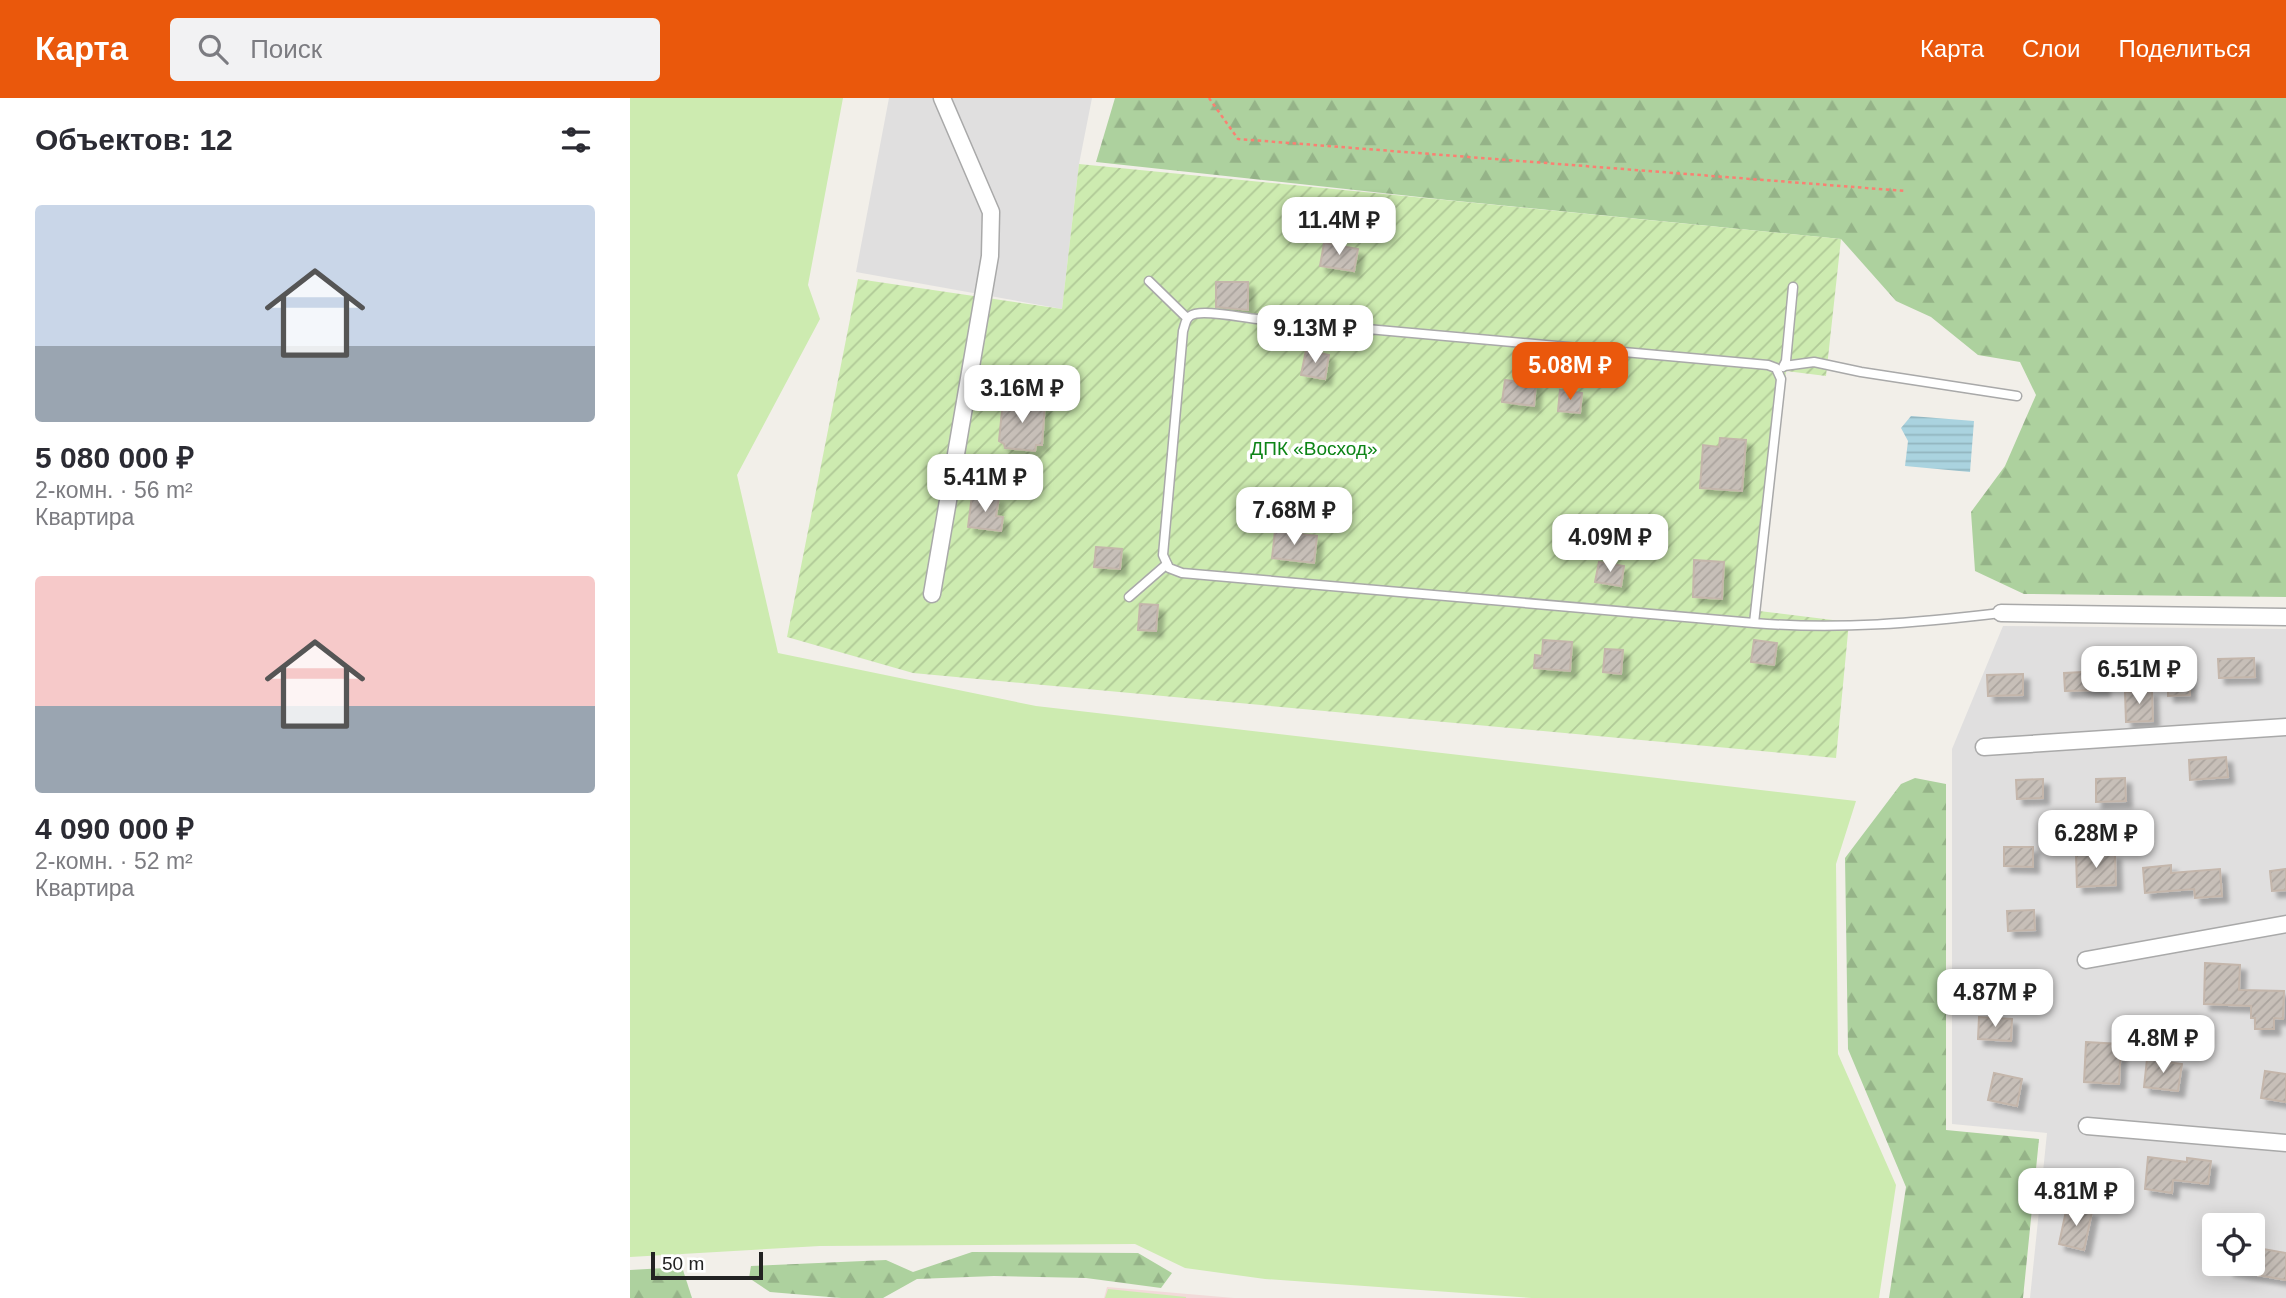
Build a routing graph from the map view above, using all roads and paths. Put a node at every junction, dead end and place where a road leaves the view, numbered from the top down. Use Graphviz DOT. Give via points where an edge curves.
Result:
graph roads {
  1 [pos="942,98"];
  2 [pos="1209,98"];
  3 [pos="1905,191"];
  4 [pos="1149,281"];
  5 [pos="1793,287"];
  6 [pos="1187,318"];
  7 [pos="1782,369"];
  8 [pos="2017,396"];
  9 [pos="1167,564"];
  10 [pos="932,594"];
  11 [pos="1129,597"];
  12 [pos="2001,613"];
  13 [pos="2286,617"];
  14 [pos="1754,624"];
  15 [pos="2286,727"];
  16 [pos="1983,747"];
  17 [pos="2286,924"];
  18 [pos="2086,960"];
  19 [pos="2087,1126"];
  20 [pos="2286,1143"];
  1 -- 10 [label="street" via="991,212 990,256"];
  2 -- 3 [label="path" via="1238,139"];
  4 -- 6 [label="lane"];
  5 -- 7 [label="lane"];
  6 -- 7 [label="lane" via="1205,313"];
  6 -- 9 [label="lane" via="1163,555"];
  7 -- 8 [label="lane" via="1814,362"];
  7 -- 14 [label="lane"];
  9 -- 11 [label="lane"];
  9 -- 14 [label="lane" via="1182,573"];
  12 -- 13 [label="street"];
  12 -- 14 [label="lane" via="1821,628"];
  15 -- 16 [label="street"];
  17 -- 18 [label="street"];
  19 -- 20 [label="street"];
}
